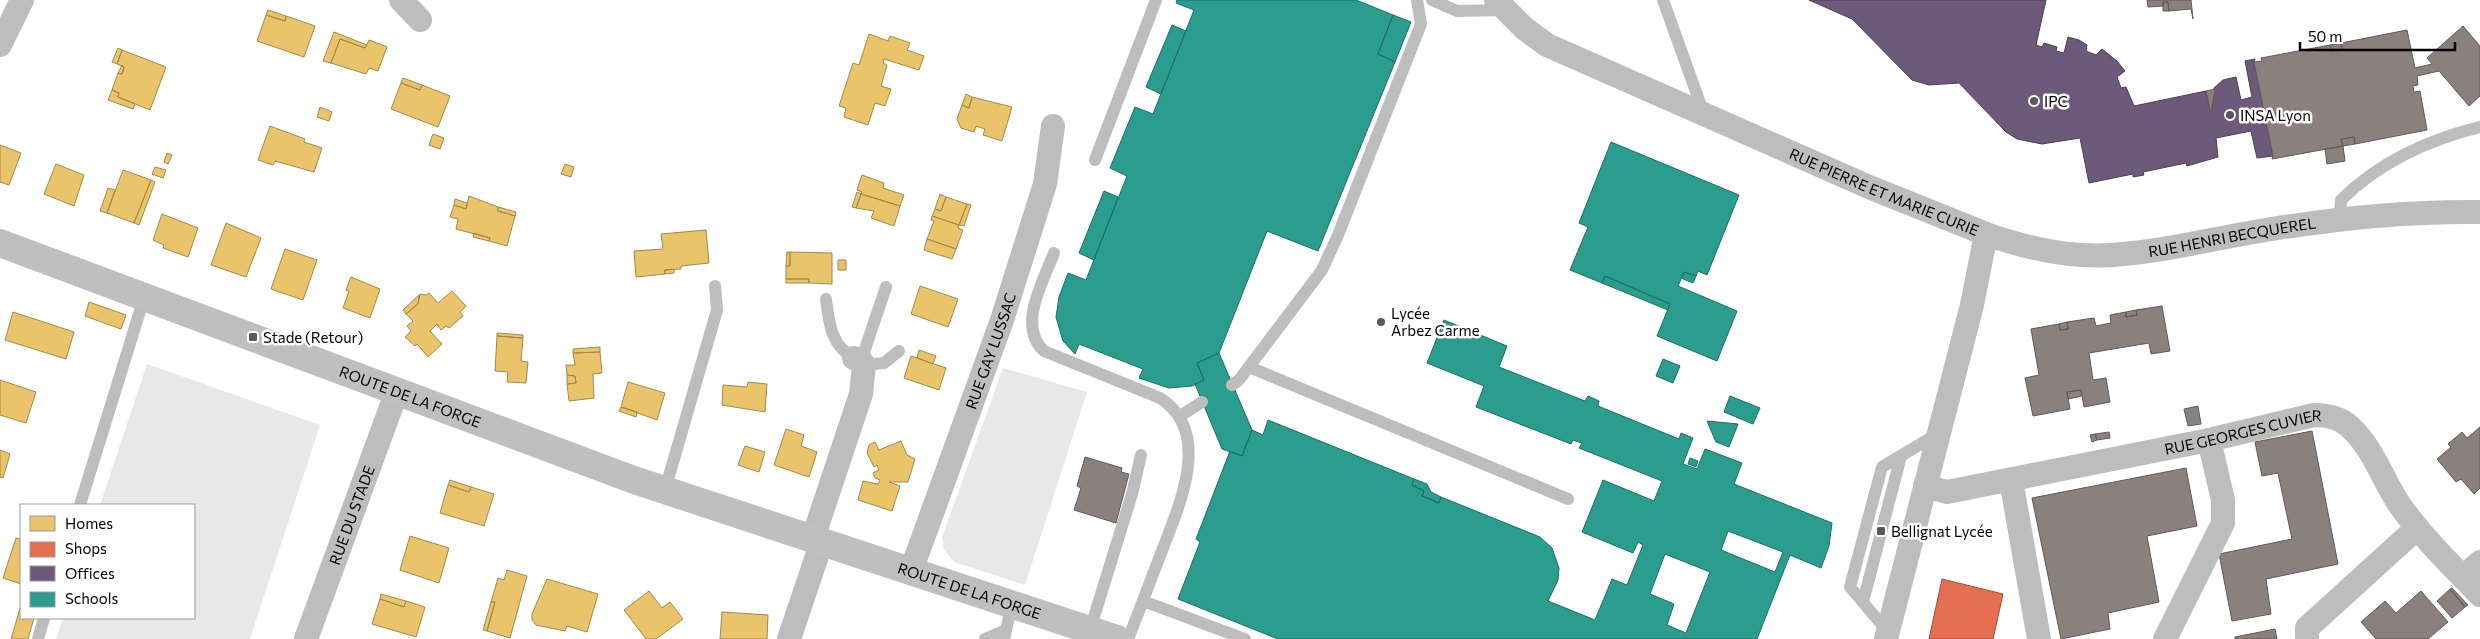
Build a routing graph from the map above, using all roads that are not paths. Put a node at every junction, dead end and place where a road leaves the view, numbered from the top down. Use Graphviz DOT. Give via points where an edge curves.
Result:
graph roads {
  1 [pos="22,0"];
  2 [pos="401,0"];
  3 [pos="1156,0"];
  4 [pos="1417,0"];
  5 [pos="1432,0"];
  6 [pos="1663,0"];
  7 [pos="1500,5"];
  8 [pos="420,20"];
  9 [pos="0,45"];
  10 [pos="1704,114"];
  11 [pos="1053,126"];
  12 [pos="2480,127"];
  13 [pos="1095,160"];
  14 [pos="2480,212"];
  15 [pos="2340,219"];
  16 [pos="1986,234"];
  17 [pos="1,247"];
  18 [pos="1054,253"];
  19 [pos="714,286"];
  20 [pos="886,287"];
  21 [pos="144,298"];
  22 [pos="826,299"];
  23 [pos="899,351"];
  24 [pos="860,361"];
  25 [pos="1249,368"];
  26 [pos="1232,384"];
  27 [pos="397,391"];
  28 [pos="1202,402"];
  29 [pos="1180,416"];
  30 [pos="1939,433"];
  31 [pos="2209,440"];
  32 [pos="1141,455"];
  33 [pos="2011,480"];
  34 [pos="1925,486"];
  35 [pos="665,490"];
  36 [pos="1568,499"];
  37 [pos="80,504"];
  38 [pos="2418,528"];
  39 [pos="817,539"];
  40 [pos="2472,570"];
  41 [pos="911,571"];
  42 [pos="2480,595"];
  43 [pos="1143,601"];
  44 [pos="44,619"];
  45 [pos="1007,625"];
  46 [pos="1090,630"];
  47 [pos="1887,636"];
  48 [pos="38,639"];
  49 [pos="306,639"];
  50 [pos="789,639"];
  51 [pos="985,639"];
  52 [pos="1117,639"];
  53 [pos="1128,639"];
  54 [pos="1245,639"];
  55 [pos="2039,639"];
  56 [pos="2165,639"];
  57 [pos="2307,639"];
  1 -- 9 [label="street"];
  2 -- 8 [label="street"];
  3 -- 13 [label="lane"];
  4 -- 25 [label="lane" via="1421,24 1338,235 1313,283"];
  5 -- 7 [label="lane" via="1457,11"];
  6 -- 10 [label="lane"];
  7 -- 10 [label="street, RUE PIERRE ET MARIE CURIE" via="1547,45"];
  10 -- 16 [label="street, RUE PIERRE ET MARIE CURIE" via="1869,187"];
  11 -- 41 [label="street, RUE GAY LUSSAC" via="1043,193 1002,320"];
  12 -- 15 [label="lane" via="2436,140 2390,163 2341,200"];
  14 -- 15 [label="street, RUE HENRI BECQUEREL" via="2424,211"];
  15 -- 16 [label="street, RUE HENRI BECQUEREL" via="2111,255 2061,253 2019,245"];
  16 -- 30 [label="street, RUE PIERRE ET MARIE CURIE" via="1972,305"];
  17 -- 21 [label="main road, ROUTE DE LA FORGE"];
  18 -- 29 [label="lane" via="1032,318 1037,345 1044,351 1160,398"];
  19 -- 35 [label="lane" via="717,310"];
  20 -- 24 [label="lane"];
  21 -- 27 [label="main road, ROUTE DE LA FORGE"];
  21 -- 37 [label="lane"];
  22 -- 24 [label="lane" via="832,336 846,354"];
  23 -- 24 [label="lane" via="884,362"];
  24 -- 39 [label="street" via="861,394"];
  25 -- 26 [label="lane" via="1240,380"];
  25 -- 36 [label="lane"];
  27 -- 35 [label="main road, ROUTE DE LA FORGE"];
  27 -- 49 [label="street, RUE DU STADE"];
  28 -- 29 [label="lane"];
  29 -- 43 [label="lane" via="1185,426 1188,454 1185,490"];
  30 -- 34 [label="street, RUE PIERRE ET MARIE CURIE"];
  30 -- 47 [label="lane" via="1901,456 1863,602"];
  31 -- 33 [label="street, RUE GEORGES CUVIER"];
  31 -- 38 [label="street, RUE GEORGES CUVIER" via="2314,415 2338,419 2358,435 2400,506"];
  31 -- 56 [label="street" via="2223,500 2223,523"];
  32 -- 46 [label="lane"];
  33 -- 34 [label="street, RUE GEORGES CUVIER" via="1947,492"];
  33 -- 55 [label="street"];
  34 -- 47 [label="street, RUE PIERRE ET MARIE CURIE"];
  35 -- 39 [label="main road, ROUTE DE LA FORGE"];
  38 -- 40 [label="street, RUE GEORGES CUVIER"];
  38 -- 57 [label="street" via="2307,628"];
  39 -- 41 [label="main road, ROUTE DE LA FORGE"];
  39 -- 50 [label="street"];
  40 -- 42 [label="street, RUE GEORGES CUVIER"];
  41 -- 45 [label="main road, ROUTE DE LA FORGE"];
  43 -- 53 [label="lane"];
  43 -- 54 [label="lane"];
  44 -- 48 [label="lane"];
  45 -- 46 [label="main road, ROUTE DE LA FORGE"];
  45 -- 51 [label="lane"];
  46 -- 52 [label="main road, ROUTE DE LA FORGE"];
}
